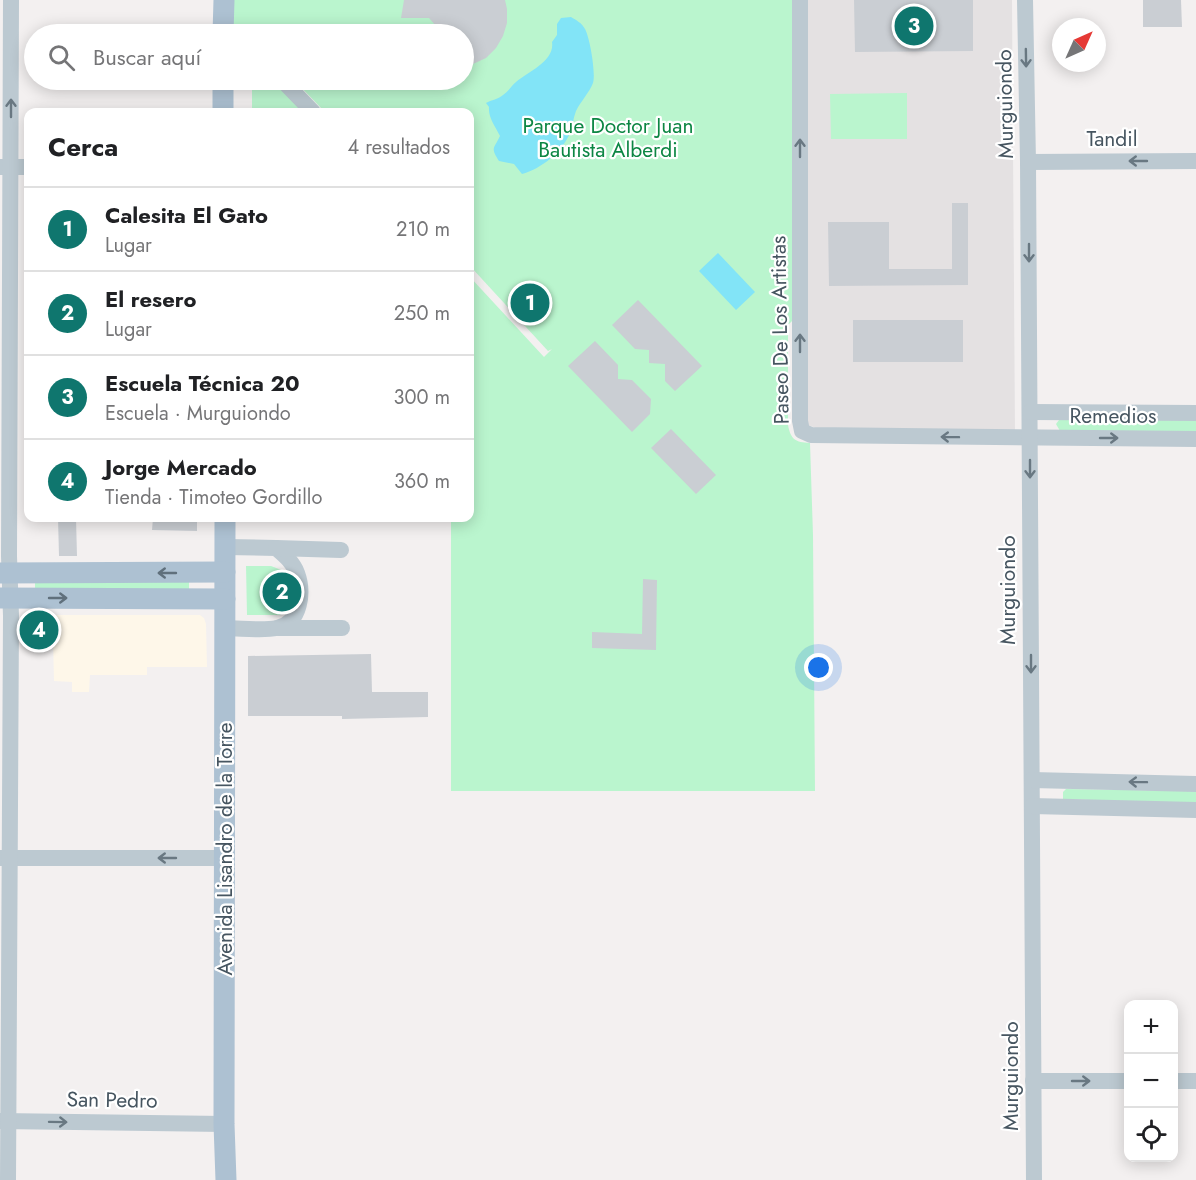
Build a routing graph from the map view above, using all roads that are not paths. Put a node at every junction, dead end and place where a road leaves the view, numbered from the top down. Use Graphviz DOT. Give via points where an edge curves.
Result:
graph roads {
  1 [pos="11,0"];
  2 [pos="224,0"];
  3 [pos="800,0"];
  4 [pos="1025,0"];
  5 [pos="223,24"];
  6 [pos="223,90"];
  7 [pos="292,90"];
  8 [pos="223,108"];
  9 [pos="309,108"];
  10 [pos="1196,161"];
  11 [pos="1028,162"];
  12 [pos="5,167"];
  13 [pos="24,167"];
  14 [pos="1030,412"];
  15 [pos="1196,413"];
  16 [pos="1029,438"];
  17 [pos="1196,439"];
  18 [pos="225,522"];
  19 [pos="225,547"];
  20 [pos="276,548"];
  21 [pos="341,550"];
  22 [pos="225,572"];
  23 [pos="5,573"];
  24 [pos="5,598"];
  25 [pos="225,599"];
  26 [pos="225,628"];
  27 [pos="277,628"];
  28 [pos="342,628"];
  29 [pos="1032,780"];
  30 [pos="1196,784"];
  31 [pos="1032,806"];
  32 [pos="1196,810"];
  33 [pos="5,858"];
  34 [pos="225,858"];
  35 [pos="1033,1081"];
  36 [pos="1124,1081"];
  37 [pos="1178,1081"];
  38 [pos="1196,1081"];
  39 [pos="4,1121"];
  40 [pos="224,1124"];
  41 [pos="8,1180"];
  42 [pos="226,1180"];
  43 [pos="1034,1180"];
  12 -- 1 [label="street, one-way"];
  2 -- 5 [label="main road"];
  16 -- 3 [label="street, Paseo De Los Artistas, one-way" via="811,435 802,431"];
  4 -- 11 [label="street, Murguiondo, one-way"];
  6 -- 8 [label="main road"];
  7 -- 9 [label="street"];
  10 -- 11 [label="street, Tandil, one-way"];
  11 -- 14 [label="street, Murguiondo, one-way"];
  12 -- 13 [label="street"];
  12 -- 23 [label="street"];
  14 -- 15 [label="street, Remedios"];
  14 -- 16 [label="street, Murguiondo"];
  16 -- 17 [label="street, Remedios, one-way"];
  16 -- 29 [label="street, Murguiondo, one-way"];
  18 -- 19 [label="main road, Avenida Lisandro de la Torre"];
  19 -- 20 [label="street"];
  19 -- 22 [label="main road, Avenida Lisandro de la Torre"];
  20 -- 21 [label="street"];
  20 -- 27 [label="street" via="293,564 300,588 295,616"];
  22 -- 23 [label="main road, one-way"];
  22 -- 25 [label="main road, Avenida Lisandro de la Torre"];
  23 -- 24 [label="street"];
  24 -- 25 [label="main road, one-way"];
  24 -- 33 [label="street"];
  25 -- 26 [label="main road, Avenida Lisandro de la Torre"];
  26 -- 27 [label="street"];
  26 -- 34 [label="main road, Avenida Lisandro de la Torre"];
  27 -- 28 [label="street"];
  30 -- 29 [label="street, one-way"];
  29 -- 31 [label="street, Murguiondo"];
  31 -- 32 [label="street"];
  31 -- 35 [label="street, Murguiondo"];
  34 -- 33 [label="street, one-way"];
  33 -- 39 [label="street"];
  34 -- 40 [label="main road, Avenida Lisandro de la Torre"];
  35 -- 36 [label="street, one-way"];
  35 -- 43 [label="street, Murguiondo"];
  37 -- 38 [label="street"];
  39 -- 40 [label="street, San Pedro, one-way"];
  39 -- 41 [label="street"];
  40 -- 42 [label="main road, Avenida Lisandro de la Torre"];
}
